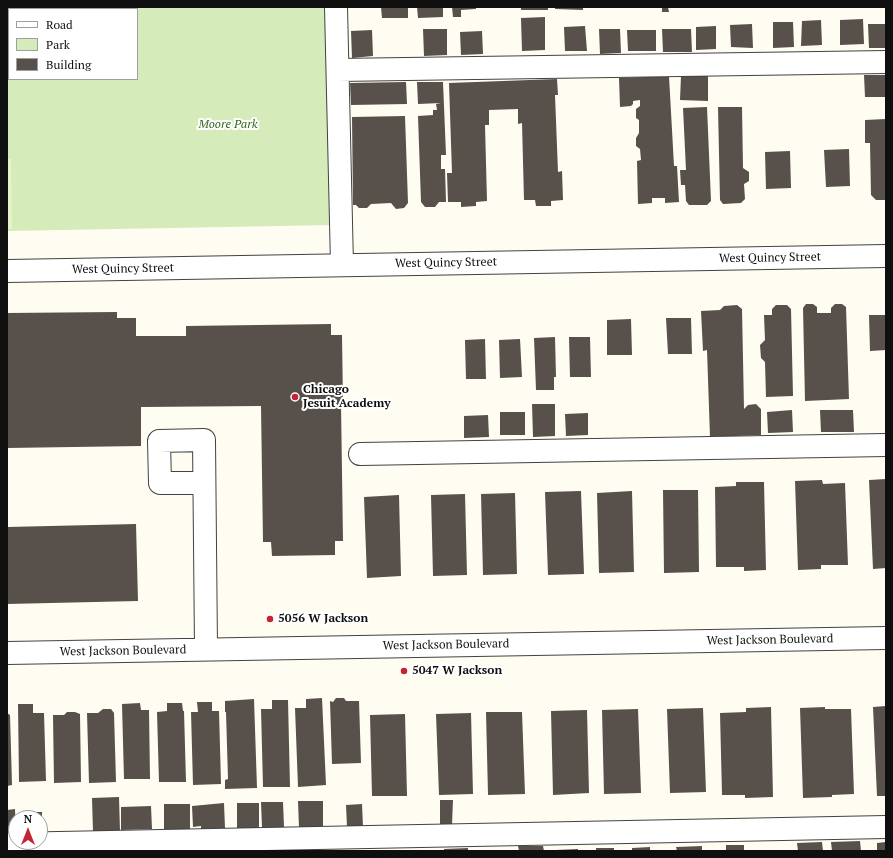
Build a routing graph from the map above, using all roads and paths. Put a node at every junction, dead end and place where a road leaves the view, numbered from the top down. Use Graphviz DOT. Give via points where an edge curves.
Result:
graph roads {
  1 [pos="336,7"];
  2 [pos="886,62"];
  3 [pos="338,70"];
  4 [pos="886,256"];
  5 [pos="342,265"];
  6 [pos="7,271"];
  7 [pos="886,445"];
  8 [pos="360,454"];
  9 [pos="204,483"];
  10 [pos="886,638"];
  11 [pos="206,649"];
  12 [pos="7,653"];
  13 [pos="886,827"];
  14 [pos="7,844"];
  1 -- 3 [label="street"];
  2 -- 3 [label="street"];
  3 -- 5 [label="street"];
  4 -- 5 [label="street, West Quincy Street"];
  5 -- 6 [label="street, West Quincy Street"];
  7 -- 8 [label="street"];
  9 -- 11 [label="street"];
  10 -- 11 [label="street, West Jackson Boulevard"];
  11 -- 12 [label="street, West Jackson Boulevard"];
  13 -- 14 [label="street"];
}
